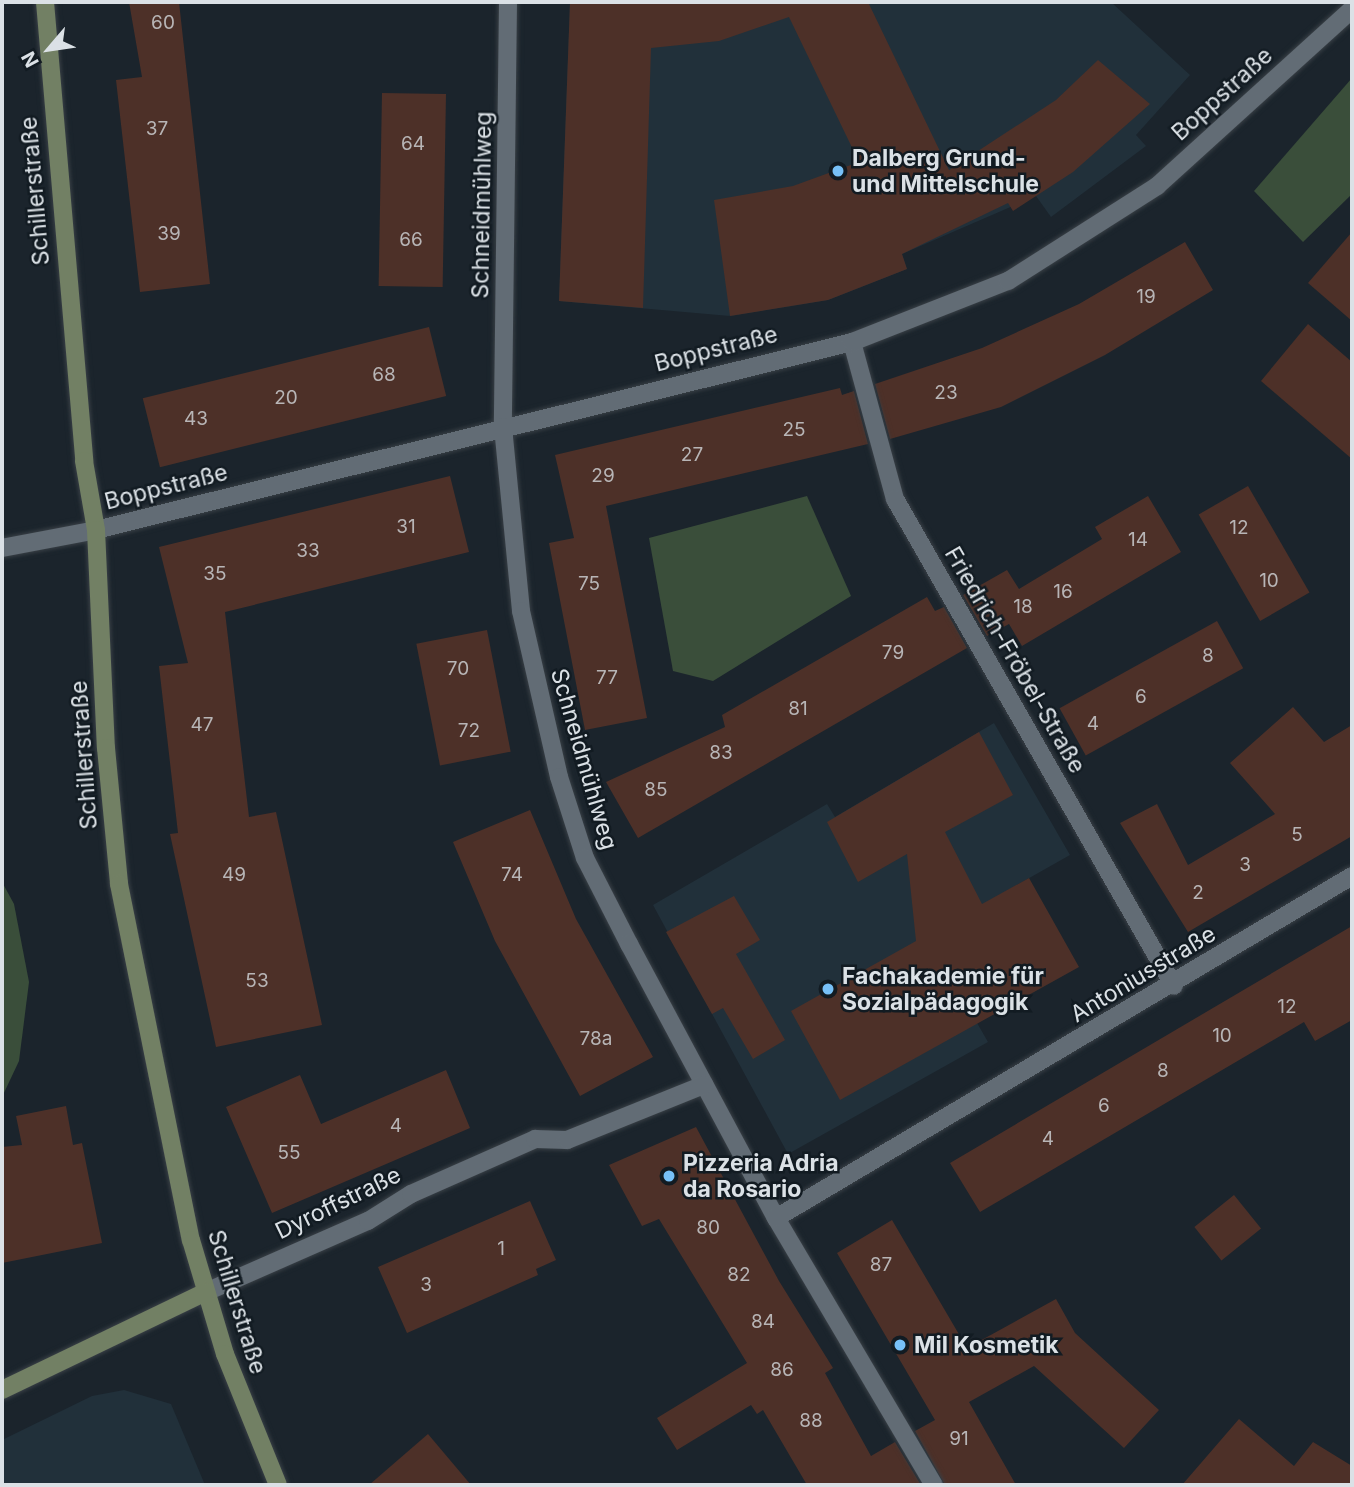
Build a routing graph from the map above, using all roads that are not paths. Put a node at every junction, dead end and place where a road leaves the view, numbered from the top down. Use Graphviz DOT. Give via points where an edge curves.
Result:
graph roads {
  1 [pos="45,2"];
  2 [pos="508,2"];
  3 [pos="1352,9"];
  4 [pos="852,342"];
  5 [pos="503,427"];
  6 [pos="96,530"];
  7 [pos="2,548"];
  8 [pos="1352,876"];
  9 [pos="1174,986"];
  10 [pos="704,1085"];
  11 [pos="776,1217"];
  12 [pos="206,1292"];
  13 [pos="2,1390"];
  14 [pos="278,1485"];
  15 [pos="934,1485"];
  1 -- 6 [label="main road, Schillerstraße" via="82,434"];
  2 -- 5 [label="street, Schneidmühlweg"];
  3 -- 4 [label="street, Boppstraße" via="1157,186 1008,281"];
  4 -- 5 [label="street, Boppstraße"];
  4 -- 9 [label="street, Friedrich-Fröbel-Straße" via="895,499"];
  5 -- 6 [label="street, Boppstraße"];
  5 -- 10 [label="street, Schneidmühlweg" via="521,611 559,777 585,858"];
  6 -- 7 [label="street, Boppstraße"];
  6 -- 12 [label="main road, Schillerstraße" via="106,748 119,884 149,1050"];
  8 -- 9 [label="street, Antoniusstraße"];
  9 -- 11 [label="street, Antoniusstraße"];
  10 -- 11 [label="street, Schneidmühlweg"];
  10 -- 12 [label="street, Dyroffstraße" via="566,1140 534,1139 411,1194 368,1221"];
  11 -- 15 [label="street, Schneidmühlweg"];
  12 -- 13 [label="main road, Dyroffstraße"];
  12 -- 14 [label="main road, Schillerstraße" via="264,1461"];
}
